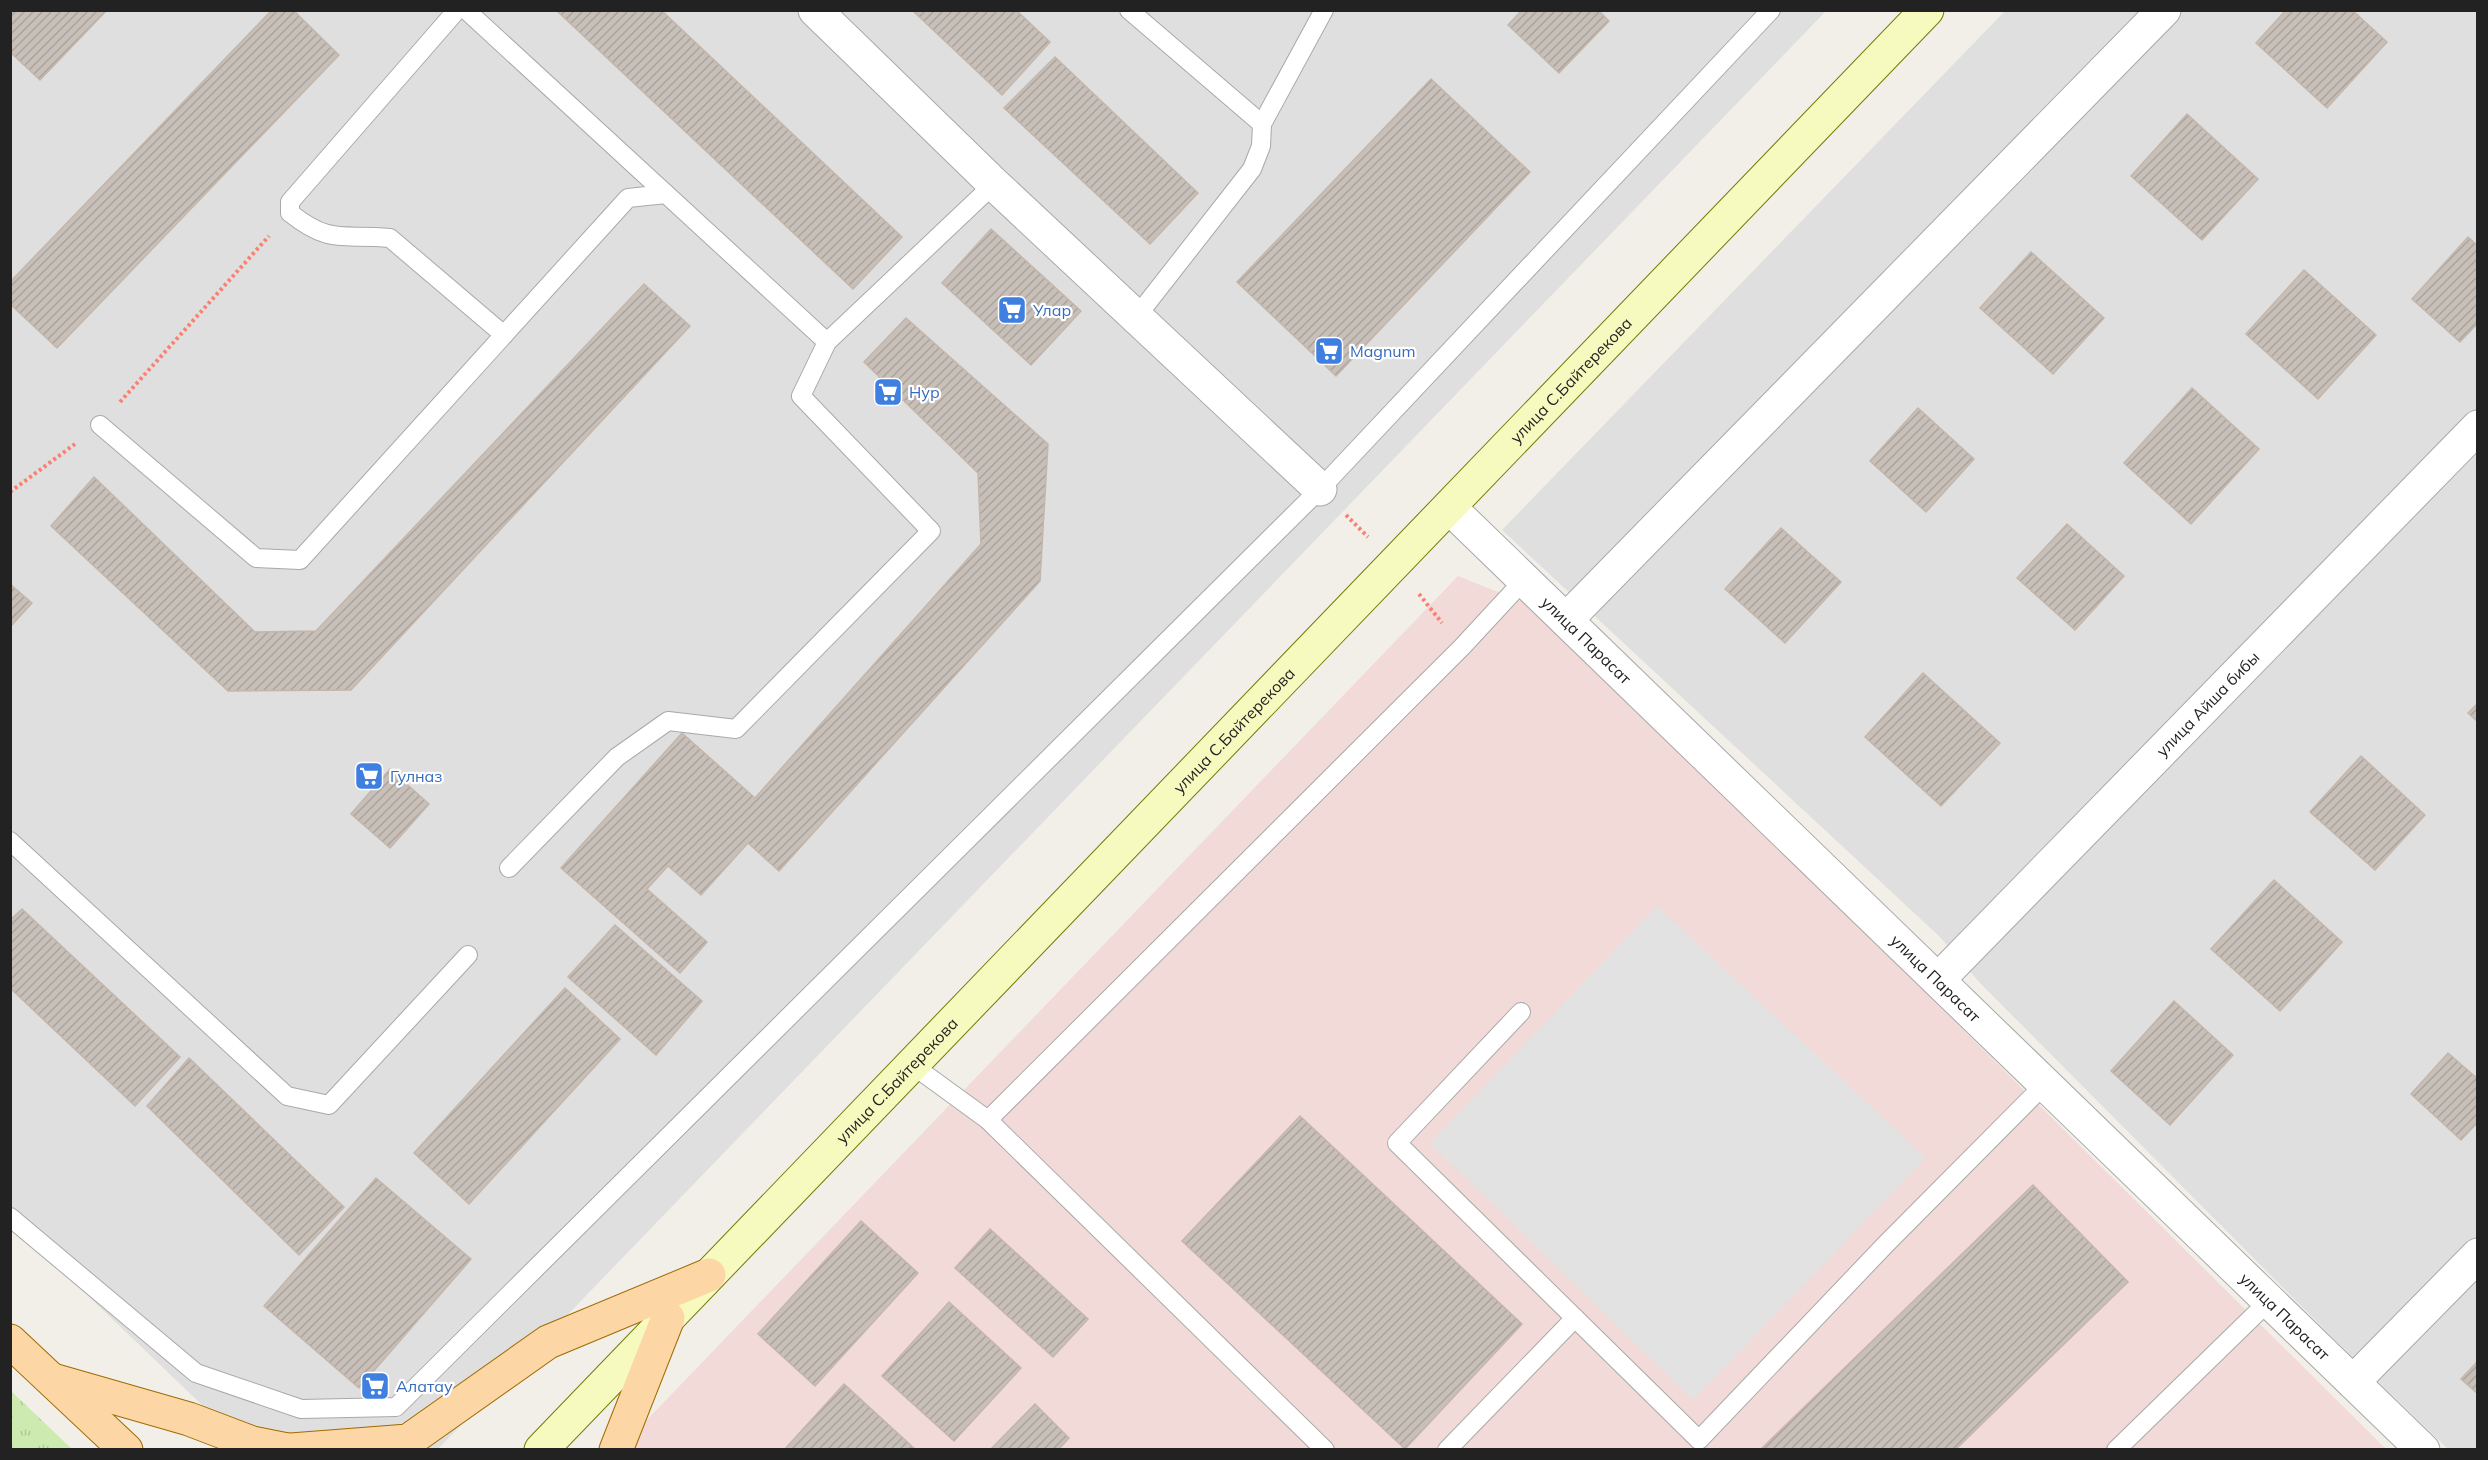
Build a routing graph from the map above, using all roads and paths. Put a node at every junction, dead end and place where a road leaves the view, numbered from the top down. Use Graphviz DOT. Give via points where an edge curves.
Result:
graph roads {
  1 [pos="457,10"];
  2 [pos="466,10"];
  3 [pos="815,10"];
  4 [pos="1130,10"];
  5 [pos="1324,10"];
  6 [pos="1771,10"];
  7 [pos="1928,10"];
  8 [pos="2164,10"];
  9 [pos="1262,124"];
  10 [pos="994,184"];
  11 [pos="666,194"];
  12 [pos="290,213"];
  13 [pos="1137,316"];
  14 [pos="504,335"];
  15 [pos="827,342"];
  16 [pos="100,424"];
  17 [pos="2478,427"];
  18 [pos="1320,489"];
  19 [pos="10,492"];
  20 [pos="1450,508"];
  21 [pos="1524,580"];
  22 [pos="1566,620"];
  23 [pos="10,841"];
  24 [pos="509,868"];
  25 [pos="468,955"];
  26 [pos="1938,980"];
  27 [pos="1521,1012"];
  28 [pos="911,1064"];
  29 [pos="2045,1084"];
  30 [pos="988,1120"];
  31 [pos="10,1217"];
  32 [pos="2478,1255"];
  33 [pos="710,1275"];
  34 [pos="2269,1301"];
  35 [pos="668,1318"];
  36 [pos="1575,1318"];
  37 [pos="10,1341"];
  38 [pos="52,1380"];
  39 [pos="2353,1382"];
  40 [pos="126,1449"];
  41 [pos="286,1449"];
  42 [pos="291,1449"];
  43 [pos="541,1449"];
  44 [pos="616,1449"];
  45 [pos="1325,1449"];
  46 [pos="1447,1449"];
  47 [pos="2116,1449"];
  48 [pos="2423,1449"];
  1 -- 12 [label="lane" via="290,202"];
  2 -- 11 [label="lane"];
  3 -- 10 [label="street"];
  4 -- 9 [label="lane"];
  5 -- 9 [label="lane"];
  6 -- 18 [label="lane"];
  7 -- 20 [label="main road, улица С.Байтерекова"];
  8 -- 22 [label="street"];
  9 -- 13 [label="lane" via="1261,146 1252,169"];
  10 -- 13 [label="street"];
  10 -- 15 [label="lane"];
  11 -- 14 [label="lane" via="628,198"];
  11 -- 15 [label="lane"];
  12 -- 14 [label="lane" via="311,230 338,238 390,238"];
  12 -- 16 [label="path"];
  13 -- 18 [label="street"];
  14 -- 16 [label="lane" via="300,560 256,558"];
  15 -- 24 [label="lane" via="801,396 930,531 736,729 668,720 617,757"];
  16 -- 19 [label="path"];
  17 -- 26 [label="street, улица Айша бибы"];
  18 -- 31 [label="lane" via="396,1407 301,1409 196,1373"];
  20 -- 21 [label="street, улица Парасат"];
  20 -- 28 [label="main road, улица С.Байтерекова"];
  21 -- 22 [label="street, улица Парасат"];
  21 -- 30 [label="lane" via="1454,655"];
  22 -- 26 [label="street, улица Парасат"];
  23 -- 25 [label="lane" via="287,1096 329,1105"];
  26 -- 29 [label="street, улица Парасат"];
  27 -- 36 [label="lane" via="1397,1143"];
  28 -- 30 [label="lane"];
  28 -- 33 [label="main road, улица С.Байтерекова"];
  29 -- 34 [label="street, улица Парасат"];
  29 -- 36 [label="lane" via="1699,1440"];
  30 -- 45 [label="lane"];
  32 -- 39 [label="street"];
  33 -- 35 [label="main road, улица С.Байтерекова"];
  33 -- 42 [label="main road" via="548,1342 408,1441"];
  34 -- 39 [label="street, улица Парасат"];
  34 -- 47 [label="lane"];
  35 -- 43 [label="main road, улица С.Байтерекова"];
  35 -- 44 [label="main road"];
  36 -- 46 [label="lane"];
  37 -- 38 [label="main road"];
  38 -- 40 [label="main road"];
  38 -- 41 [label="main road" via="189,1419 252,1443"];
  39 -- 48 [label="street, улица Парасат"];
}
